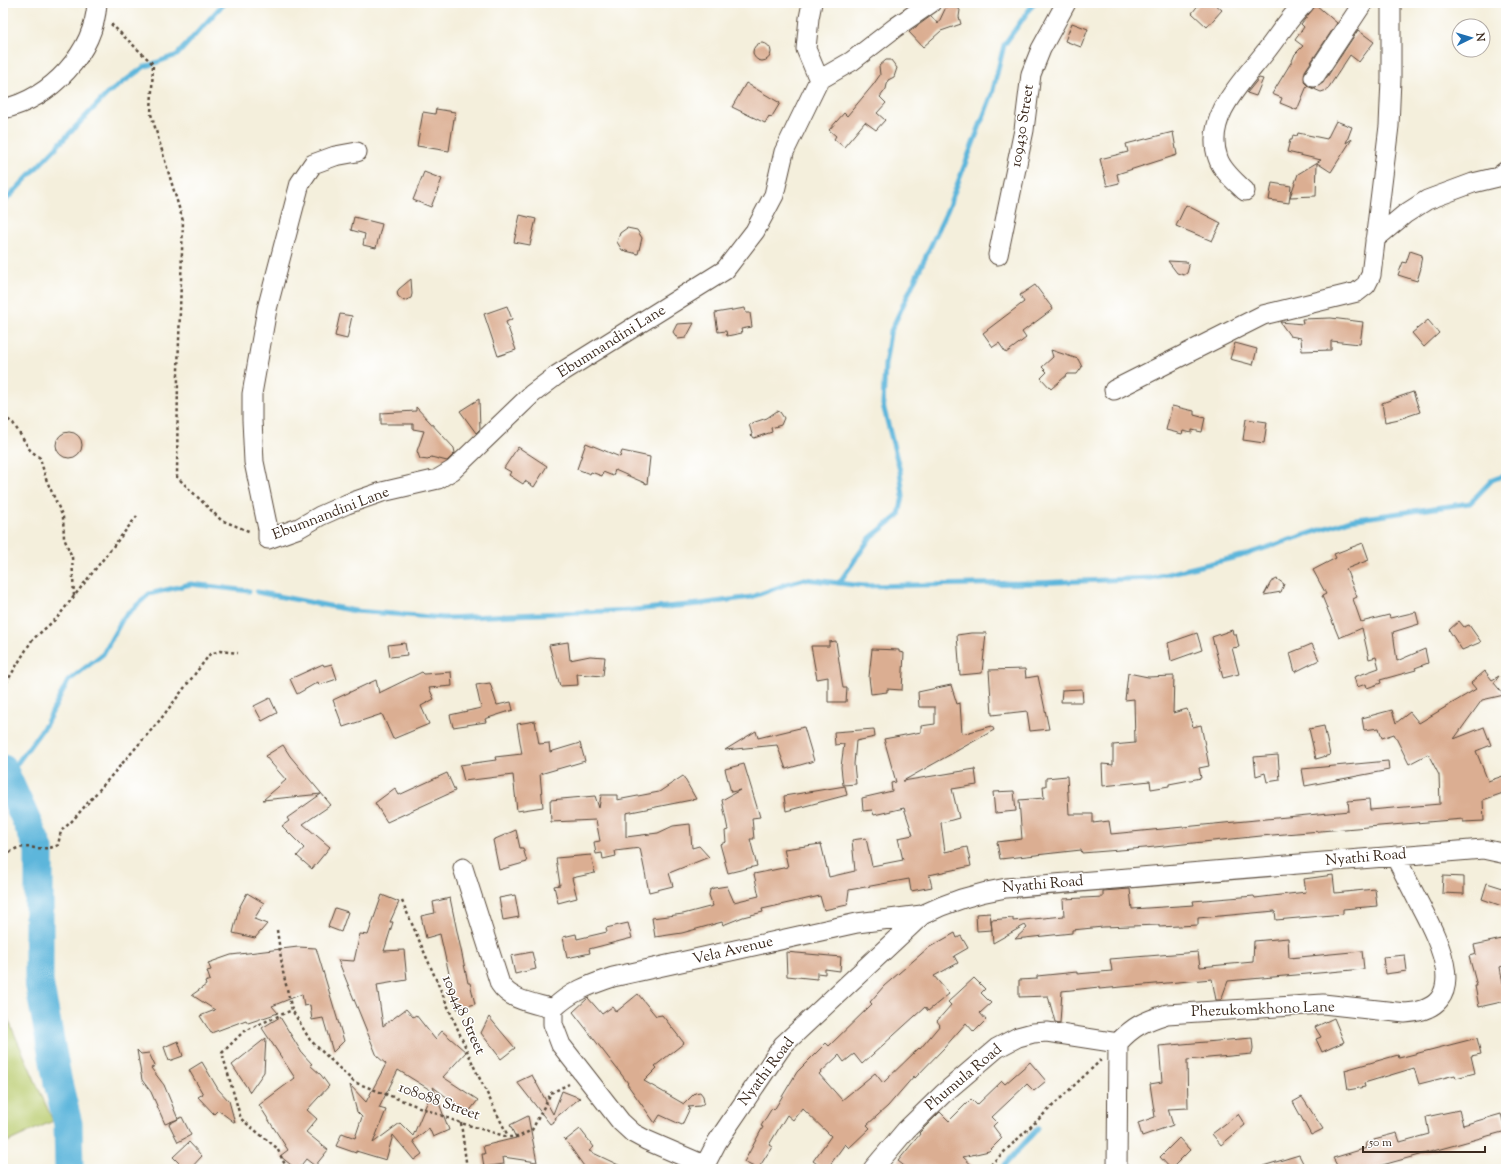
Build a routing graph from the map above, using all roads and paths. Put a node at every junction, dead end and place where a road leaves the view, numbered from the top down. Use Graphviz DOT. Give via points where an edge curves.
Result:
graph roads {
  1 [pos="812,3"];
  2 [pos="931,3"];
  3 [pos="1066,3"];
  4 [pos="1305,3"];
  5 [pos="1363,3"];
  6 [pos="1391,3"];
  7 [pos="97,6"];
  8 [pos="1314,77"];
  9 [pos="818,80"];
  10 [pos="3,109"];
  11 [pos="357,152"];
  12 [pos="1506,171"];
  13 [pos="1245,191"];
  14 [pos="1375,239"];
  15 [pos="998,255"];
  16 [pos="1114,390"];
  17 [pos="3,416"];
  18 [pos="137,516"];
  19 [pos="268,539"];
  20 [pos="74,597"];
  21 [pos="238,653"];
  22 [pos="3,688"];
  23 [pos="1506,854"];
  24 [pos="1395,856"];
  25 [pos="3,863"];
  26 [pos="463,868"];
  27 [pos="402,901"];
  28 [pos="922,915"];
  29 [pos="278,930"];
  30 [pos="553,1009"];
  31 [pos="292,1010"];
  32 [pos="1118,1043"];
  33 [pos="586,1076"];
  34 [pos="461,1123"];
  35 [pos="508,1137"];
  36 [pos="703,1167"];
  37 [pos="286,1169"];
  38 [pos="467,1169"];
  39 [pos="873,1169"];
  40 [pos="986,1169"];
  41 [pos="1117,1169"];
  1 -- 9 [label="street" via="806,49"];
  2 -- 9 [label="street" via="852,61"];
  3 -- 15 [label="street, 109430 Street" via="1040,49 1031,74 1024,130"];
  4 -- 13 [label="street" via="1241,82 1216,126 1215,144 1218,160"];
  5 -- 8 [label="street"];
  6 -- 14 [label="street" via="1389,126"];
  7 -- 10 [label="street" via="90,34 78,58 65,73 31,98"];
  7 -- 19 [label="path, Ebumnandini Lane" via="153,64 151,114 183,221 177,477 221,520"];
  9 -- 19 [label="street, Ebumnandini Lane" via="784,152 774,195 755,231 725,270 557,375 532,394 453,470 438,479 382,492 347,504 299,528"];
  11 -- 19 [label="street" via="334,156 312,164 300,183 267,309 252,394 254,462"];
  12 -- 14 [label="street" via="1498,178 1473,183 1427,200"];
  14 -- 16 [label="street" via="1371,275 1366,285 1357,292 1263,315"];
  17 -- 20 [label="path" via="13,423 30,450 40,458 46,479 63,517 64,538 72,557"];
  18 -- 20 [label="path"];
  20 -- 22 [label="path" via="57,618 32,640"];
  21 -- 25 [label="path" via="220,651 210,654 160,720 62,831 58,845 51,848 15,848"];
  23 -- 24 [label="street, Nyathi Road" via="1483,849"];
  24 -- 28 [label="street, Nyathi Road" via="1006,888 946,903"];
  24 -- 32 [label="street, Phezukomkhono Lane" via="1442,952 1446,968 1445,989 1435,1004 1419,1012 1405,1013 1323,1004 1167,1014 1146,1020 1129,1030"];
  26 -- 30 [label="street" via="500,984 505,992"];
  27 -- 35 [label="path, 109448 Street" via="474,1069"];
  28 -- 30 [label="street, Vela Avenue" via="857,923 613,978 585,986 564,998"];
  28 -- 36 [label="street, Nyathi Road" via="783,1045 717,1142"];
  29 -- 31 [label="path, 108088 Street" via="283,972"];
  30 -- 33 [label="street" via="553,1024 562,1045"];
  31 -- 34 [label="path, 108088 Street" via="310,1040 354,1082"];
  31 -- 37 [label="path" via="244,1031 222,1053 241,1119 277,1148"];
  32 -- 39 [label="street, Phumula Road" via="1047,1032 1018,1037 997,1048 943,1094 906,1130"];
  32 -- 40 [label="path"];
  32 -- 41 [label="street"];
  33 -- 35 [label="path, 108088 Street" via="551,1093 532,1130 518,1137"];
  33 -- 36 [label="street" via="621,1122 633,1133"];
  34 -- 35 [label="path, 108088 Street"];
  34 -- 38 [label="path"];
}
